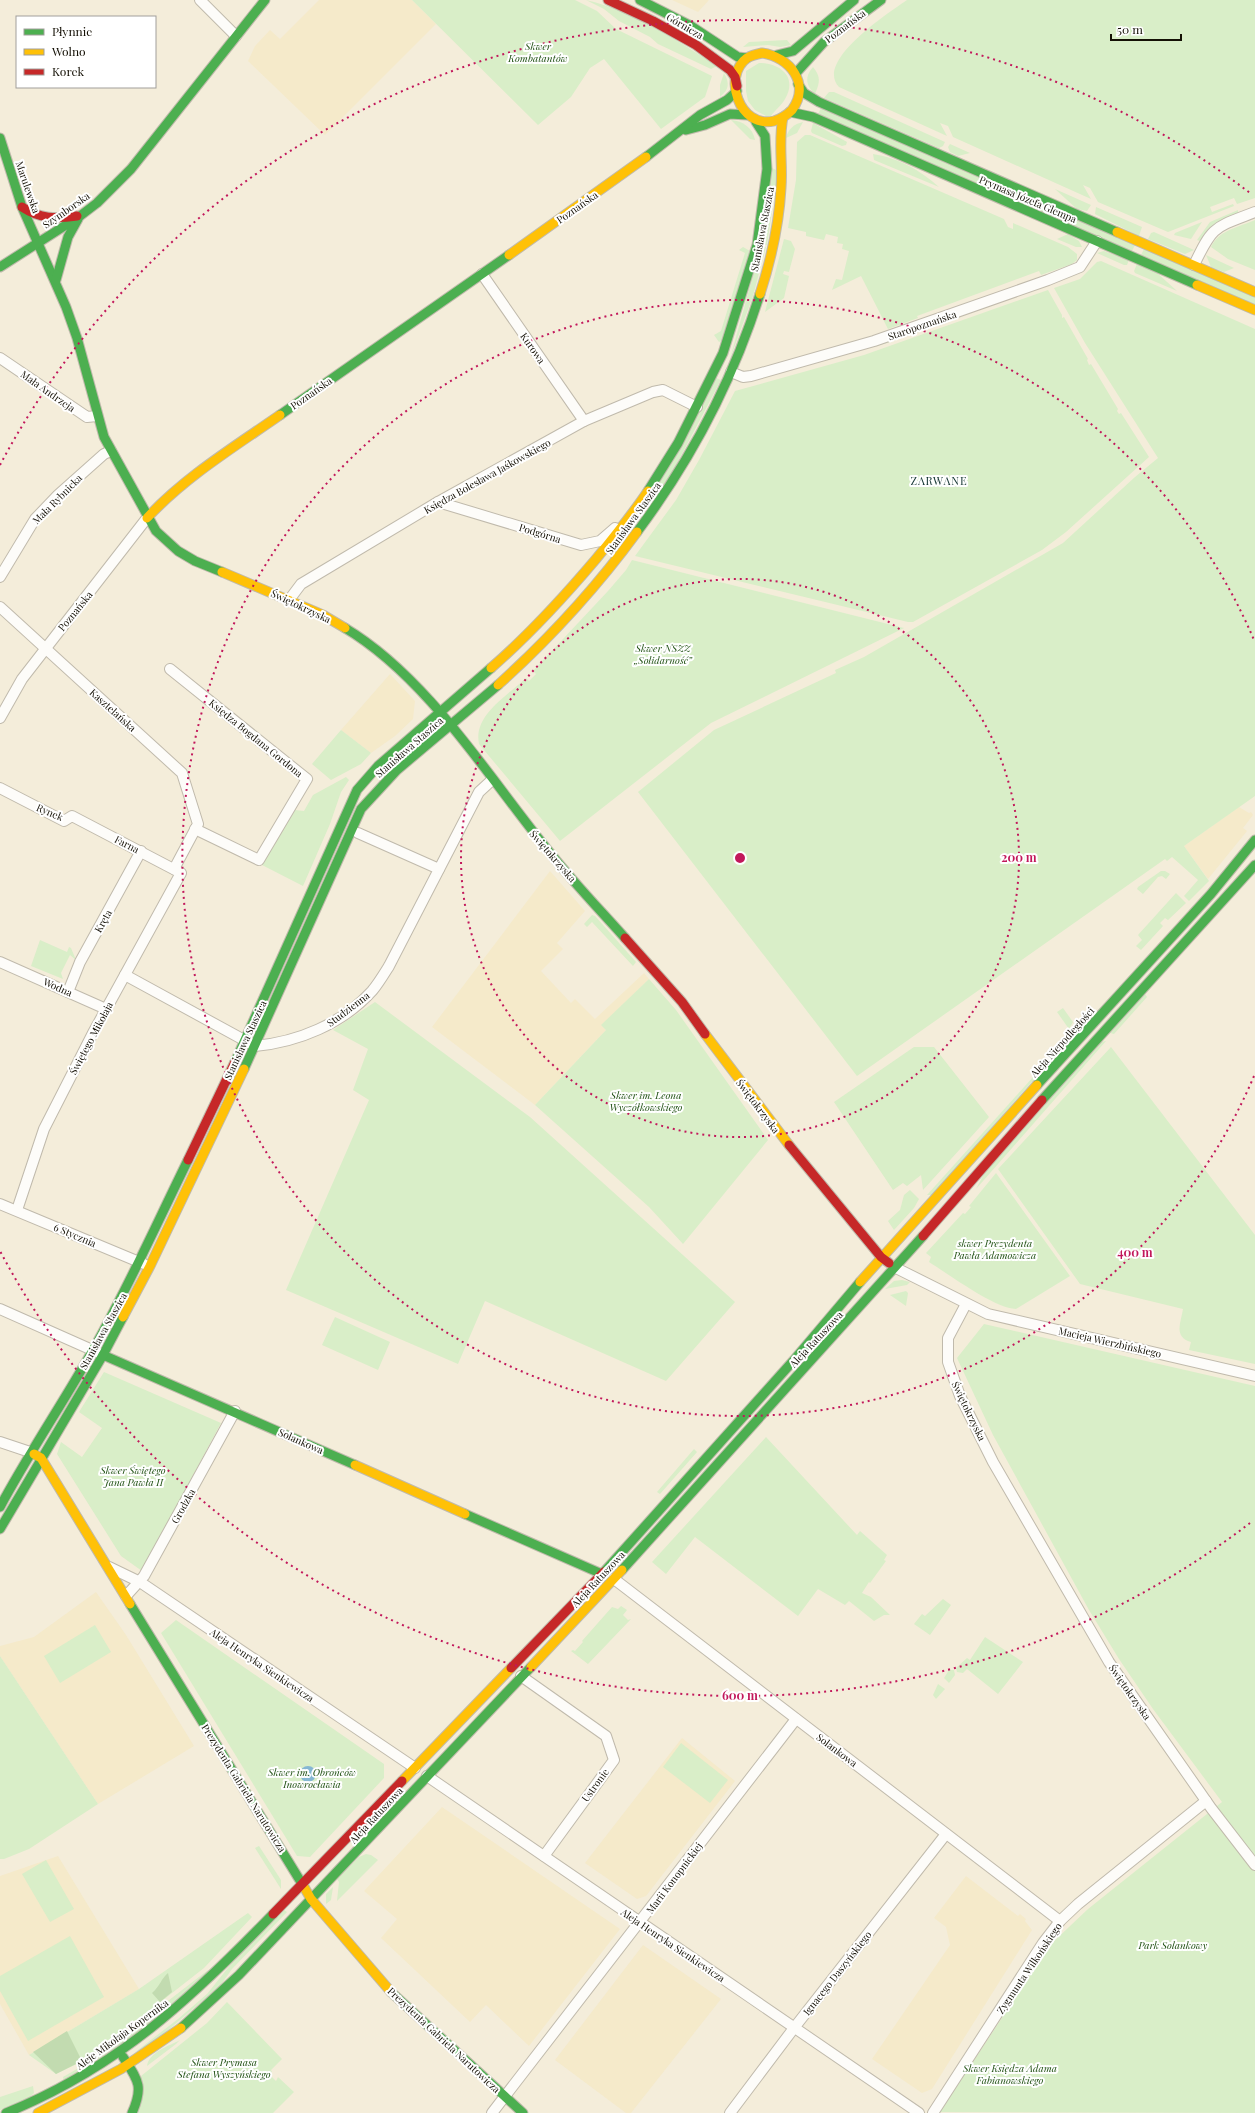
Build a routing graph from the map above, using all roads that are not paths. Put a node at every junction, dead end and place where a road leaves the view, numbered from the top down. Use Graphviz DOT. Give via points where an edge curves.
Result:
graph roads {
  1 [pos="200,0"];
  2 [pos="608,0"];
  3 [pos="640,0"];
  4 [pos="854,0"];
  5 [pos="881,0"];
  6 [pos="265,1"];
  7 [pos="236,36"];
  8 [pos="777,55"];
  9 [pos="747,58"];
  10 [pos="796,73"];
  11 [pos="798,84"];
  12 [pos="737,89"];
  13 [pos="787,114"];
  14 [pos="747,115"];
  15 [pos="756,122"];
  16 [pos="683,130"];
  17 [pos="0,140"];
  18 [pos="22,207"];
  19 [pos="1255,212"];
  20 [pos="80,216"];
  21 [pos="1097,241"];
  22 [pos="38,242"];
  23 [pos="1194,265"];
  24 [pos="0,267"];
  25 [pos="482,274"];
  26 [pos="56,280"];
  27 [pos="1255,292"];
  28 [pos="1255,310"];
  29 [pos="0,358"];
  30 [pos="731,372"];
  31 [pos="697,407"];
  32 [pos="97,416"];
  33 [pos="584,422"];
  34 [pos="111,451"];
  35 [pos="438,502"];
  36 [pos="634,513"];
  37 [pos="147,518"];
  38 [pos="0,577"];
  39 [pos="289,600"];
  40 [pos="0,607"];
  41 [pos="46,648"];
  42 [pos="170,669"];
  43 [pos="440,714"];
  44 [pos="0,718"];
  45 [pos="450,726"];
  46 [pos="492,780"];
  47 [pos="0,788"];
  48 [pos="72,816"];
  49 [pos="195,829"];
  50 [pos="358,833"];
  51 [pos="1255,840"];
  52 [pos="141,851"];
  53 [pos="1243,857"];
  54 [pos="1254,867"];
  55 [pos="439,869"];
  56 [pos="178,871"];
  57 [pos="0,962"];
  58 [pos="125,975"];
  59 [pos="68,992"];
  60 [pos="106,1009"];
  61 [pos="245,1040"];
  62 [pos="255,1046"];
  63 [pos="0,1204"];
  64 [pos="17,1210"];
  65 [pos="881,1257"];
  66 [pos="139,1262"];
  67 [pos="150,1266"];
  68 [pos="896,1268"];
  69 [pos="966,1304"];
  70 [pos="0,1309"];
  71 [pos="93,1350"];
  72 [pos="103,1355"];
  73 [pos="794,1360"];
  74 [pos="804,1368"];
  75 [pos="1255,1376"];
  76 [pos="235,1411"];
  77 [pos="0,1442"];
  78 [pos="30,1452"];
  79 [pos="41,1458"];
  80 [pos="0,1507"];
  81 [pos="0,1529"];
  82 [pos="108,1566"];
  83 [pos="602,1574"];
  84 [pos="614,1579"];
  85 [pos="140,1582"];
  86 [pos="126,1596"];
  87 [pos="521,1676"];
  88 [pos="796,1719"];
  89 [pos="415,1768"];
  90 [pos="427,1776"];
  91 [pos="1206,1801"];
  92 [pos="946,1834"];
  93 [pos="544,1856"];
  94 [pos="1255,1865"];
  95 [pos="302,1883"];
  96 [pos="311,1899"];
  97 [pos="1060,1921"];
  98 [pos="640,1923"];
  99 [pos="794,2028"];
  100 [pos="120,2051"];
  101 [pos="128,2064"];
  102 [pos="45,2096"];
  103 [pos="505,2096"];
  104 [pos="50,2107"];
  105 [pos="6,2113"];
  106 [pos="38,2113"];
  107 [pos="132,2113"];
  108 [pos="492,2113"];
  109 [pos="523,2113"];
  110 [pos="730,2113"];
  111 [pos="919,2113"];
  112 [pos="933,2113"];
  1 -- 7 [label="street"];
  2 -- 12 [label="street, Górnicza" via="696,45 730,70 735,77"];
  3 -- 9 [label="street, Górnicza" via="691,26 738,57"];
  4 -- 8 [label="street, Poznańska" via="793,52"];
  5 -- 10 [label="street, Poznańska" via="815,50"];
  6 -- 7 [label="street, Szymborska"];
  7 -- 20 [label="street, Szymborska" via="147,151 97,203"];
  8 -- 9 [label="street" via="762,53"];
  8 -- 10 [label="street" via="786,60"];
  9 -- 12 [label="street" via="738,76"];
  10 -- 11 [label="street"];
  11 -- 13 [label="street" via="799,95"];
  11 -- 23 [label="street, Prymasa Józefa Glempa" via="804,93 820,102"];
  12 -- 14 [label="street" via="738,100"];
  12 -- 16 [label="street, Poznańska" via="726,100 700,115"];
  13 -- 15 [label="street" via="766,123"];
  13 -- 21 [label="street, Prymasa Józefa Glempa" via="813,117"];
  13 -- 30 [label="street, Stanisława Staszica" via="780,134 783,167 772,244 750,322"];
  14 -- 15 [label="street"];
  14 -- 16 [label="street, Poznańska" via="732,112 703,126"];
  15 -- 31 [label="street, Stanisława Staszica" via="765,136 767,169 757,245 732,328"];
  16 -- 25 [label="street, Poznańska"];
  17 -- 18 [label="street, Marulewska"];
  18 -- 20 [label="street" via="34,216 46,219"];
  18 -- 22 [label="street, Marulewska"];
  19 -- 23 [label="street" via="1214,230 1207,238"];
  20 -- 22 [label="street, Szymborska"];
  20 -- 26 [label="street" via="68,237"];
  21 -- 28 [label="street, Prymasa Józefa Glempa"];
  21 -- 30 [label="street, Staropoznańska" via="1080,267 1048,280 821,357 751,376"];
  22 -- 24 [label="street"];
  22 -- 26 [label="street, Szymborska"];
  23 -- 27 [label="street, Prymasa Józefa Glempa"];
  25 -- 33 [label="street, Kurowa"];
  25 -- 37 [label="street, Poznańska" via="203,470 161,503"];
  26 -- 32 [label="street, Szymborska" via="77,338"];
  29 -- 32 [label="street, Mała Andrzeja" via="87,417"];
  30 -- 45 [label="street, Stanisława Staszica" via="679,473 620,555 517,668"];
  31 -- 33 [label="street, Księdza Bolesława Jaśkowskiego" via="663,390"];
  31 -- 36 [label="street, Stanisława Staszica" via="678,443"];
  32 -- 34 [label="street, Szymborska"];
  33 -- 35 [label="street, Księdza Bolesława Jaśkowskiego"];
  34 -- 37 [label="street, Szymborska"];
  34 -- 38 [label="street, Mała Rybnicka" via="104,454 58,495 35,519"];
  35 -- 36 [label="street, Podgórna" via="581,545 600,541"];
  35 -- 39 [label="street, Księdza Bolesława Jaśkowskiego" via="301,584"];
  36 -- 43 [label="street, Stanisława Staszica" via="602,553 521,642"];
  37 -- 39 [label="street, Świętokrzyska" via="159,536 178,551"];
  37 -- 41 [label="street, Poznańska"];
  39 -- 43 [label="street, Świętokrzyska" via="323,615 360,637 406,675"];
  40 -- 41 [label="street, Kasztelańska"];
  41 -- 44 [label="street, Poznańska" via="22,680"];
  41 -- 49 [label="street, Kasztelańska" via="182,773 198,824"];
  42 -- 49 [label="street, Księdza Bogdana Gordona" via="307,779 259,860"];
  43 -- 45 [label="street, Świętokrzyska"];
  43 -- 61 [label="street, Stanisława Staszica" via="378,766 352,799"];
  45 -- 46 [label="street, Świętokrzyska"];
  45 -- 62 [label="street, Stanisława Staszica" via="388,778 361,809"];
  46 -- 55 [label="street, Studzienna" via="479,792"];
  46 -- 65 [label="street, Świętokrzyska" via="551,855 682,1002 778,1132"];
  47 -- 48 [label="street, Rynek" via="64,821"];
  48 -- 52 [label="street, Farna"];
  49 -- 56 [label="street, Świętego Mikołaja"];
  50 -- 55 [label="street"];
  51 -- 53 [label="street, Aleja Niepodległości"];
  52 -- 56 [label="street, Farna"];
  52 -- 59 [label="street, Kręta" via="80,962"];
  53 -- 54 [label="street"];
  53 -- 65 [label="street, Aleja Niepodległości"];
  54 -- 68 [label="street" via="999,1147"];
  55 -- 62 [label="street, Studzienna" via="389,966 364,1000 327,1026 306,1035"];
  56 -- 58 [label="street, Świętego Mikołaja"];
  57 -- 59 [label="street, Wodna"];
  58 -- 60 [label="street, Świętego Mikołaja"];
  58 -- 61 [label="street"];
  59 -- 60 [label="street, Wodna"];
  60 -- 64 [label="street, Świętego Mikołaja" via="44,1129"];
  61 -- 62 [label="street"];
  61 -- 66 [label="street, Stanisława Staszica"];
  62 -- 67 [label="street, Stanisława Staszica"];
  63 -- 64 [label="street, 6 Stycznia"];
  64 -- 66 [label="street, 6 Stycznia"];
  65 -- 68 [label="street, Świętokrzyska"];
  65 -- 73 [label="street, Aleja Ratuszowa"];
  66 -- 67 [label="street, 6 Stycznia"];
  66 -- 71 [label="street, Stanisława Staszica"];
  67 -- 72 [label="street, Stanisława Staszica"];
  68 -- 69 [label="street, Świętokrzyska"];
  68 -- 74 [label="street, Aleja Ratuszowa"];
  69 -- 75 [label="street, Macieja Wierzbińskiego" via="988,1314"];
  69 -- 91 [label="street, Świętokrzyska" via="948,1338 947,1350 952,1379 960,1396 993,1462 1094,1639"];
  70 -- 71 [label="street, Solankowa"];
  71 -- 72 [label="street, Solankowa"];
  71 -- 78 [label="street, Stanisława Staszica"];
  72 -- 76 [label="street, Solankowa"];
  72 -- 79 [label="street, Stanisława Staszica"];
  73 -- 74 [label="street"];
  73 -- 83 [label="street, Aleja Ratuszowa"];
  74 -- 84 [label="street, Aleja Ratuszowa"];
  76 -- 83 [label="street, Solankowa"];
  76 -- 85 [label="street, Grodzka"];
  77 -- 78 [label="street, Prezydenta Gabriela Narutowicza"];
  78 -- 79 [label="street, Prezydenta Gabriela Narutowicza"];
  78 -- 80 [label="street, Stanisława Staszica"];
  79 -- 81 [label="street, Stanisława Staszica"];
  79 -- 82 [label="street, Prezydenta Gabriela Narutowicza"];
  82 -- 85 [label="street, Aleja Henryka Sienkiewicza"];
  82 -- 86 [label="street, Prezydenta Gabriela Narutowicza"];
  83 -- 89 [label="street, Aleja Ratuszowa"];
  84 -- 87 [label="street, Aleja Ratuszowa"];
  84 -- 88 [label="street, Solankowa"];
  85 -- 86 [label="street, Grodzka"];
  85 -- 89 [label="street, Aleja Henryka Sienkiewicza"];
  86 -- 95 [label="street, Prezydenta Gabriela Narutowicza"];
  87 -- 90 [label="street, Aleja Ratuszowa"];
  87 -- 93 [label="street, Ustronie" via="606,1736 614,1760"];
  88 -- 92 [label="street, Solankowa"];
  88 -- 98 [label="street, Marii Konopnickiej"];
  89 -- 95 [label="street, Aleja Ratuszowa"];
  90 -- 93 [label="street, Aleja Henryka Sienkiewicza"];
  90 -- 96 [label="street, Aleja Ratuszowa"];
  91 -- 94 [label="street, Świętokrzyska"];
  91 -- 97 [label="street, Zygmunta Wilkońskiego"];
  92 -- 97 [label="street, Solankowa"];
  92 -- 99 [label="street, Ignacego Daszyńskiego"];
  93 -- 98 [label="street, Aleja Henryka Sienkiewicza"];
  95 -- 96 [label="street, Prezydenta Gabriela Narutowicza"];
  95 -- 100 [label="street, Aleje Mikołaja Kopernika" via="190,1998"];
  96 -- 101 [label="street" via="214,1998 149,2052"];
  96 -- 103 [label="street, Prezydenta Gabriela Narutowicza" via="391,1992"];
  97 -- 112 [label="street, Zygmunta Wilkońskiego"];
  98 -- 99 [label="street, Aleja Henryka Sienkiewicza"];
  98 -- 103 [label="street, Marii Konopnickiej"];
  99 -- 110 [label="street, Ignacego Daszyńskiego"];
  99 -- 111 [label="street, Aleja Henryka Sienkiewicza"];
  100 -- 101 [label="street"];
  100 -- 102 [label="street, Aleje Mikołaja Kopernika" via="81,2077"];
  101 -- 104 [label="street"];
  101 -- 107 [label="street" via="141,2086 139,2099"];
  102 -- 104 [label="street"];
  102 -- 105 [label="street, Aleje Mikołaja Kopernika"];
  103 -- 108 [label="street, Marii Konopnickiej"];
  103 -- 109 [label="street, Prezydenta Gabriela Narutowicza"];
  104 -- 106 [label="street"];
}
